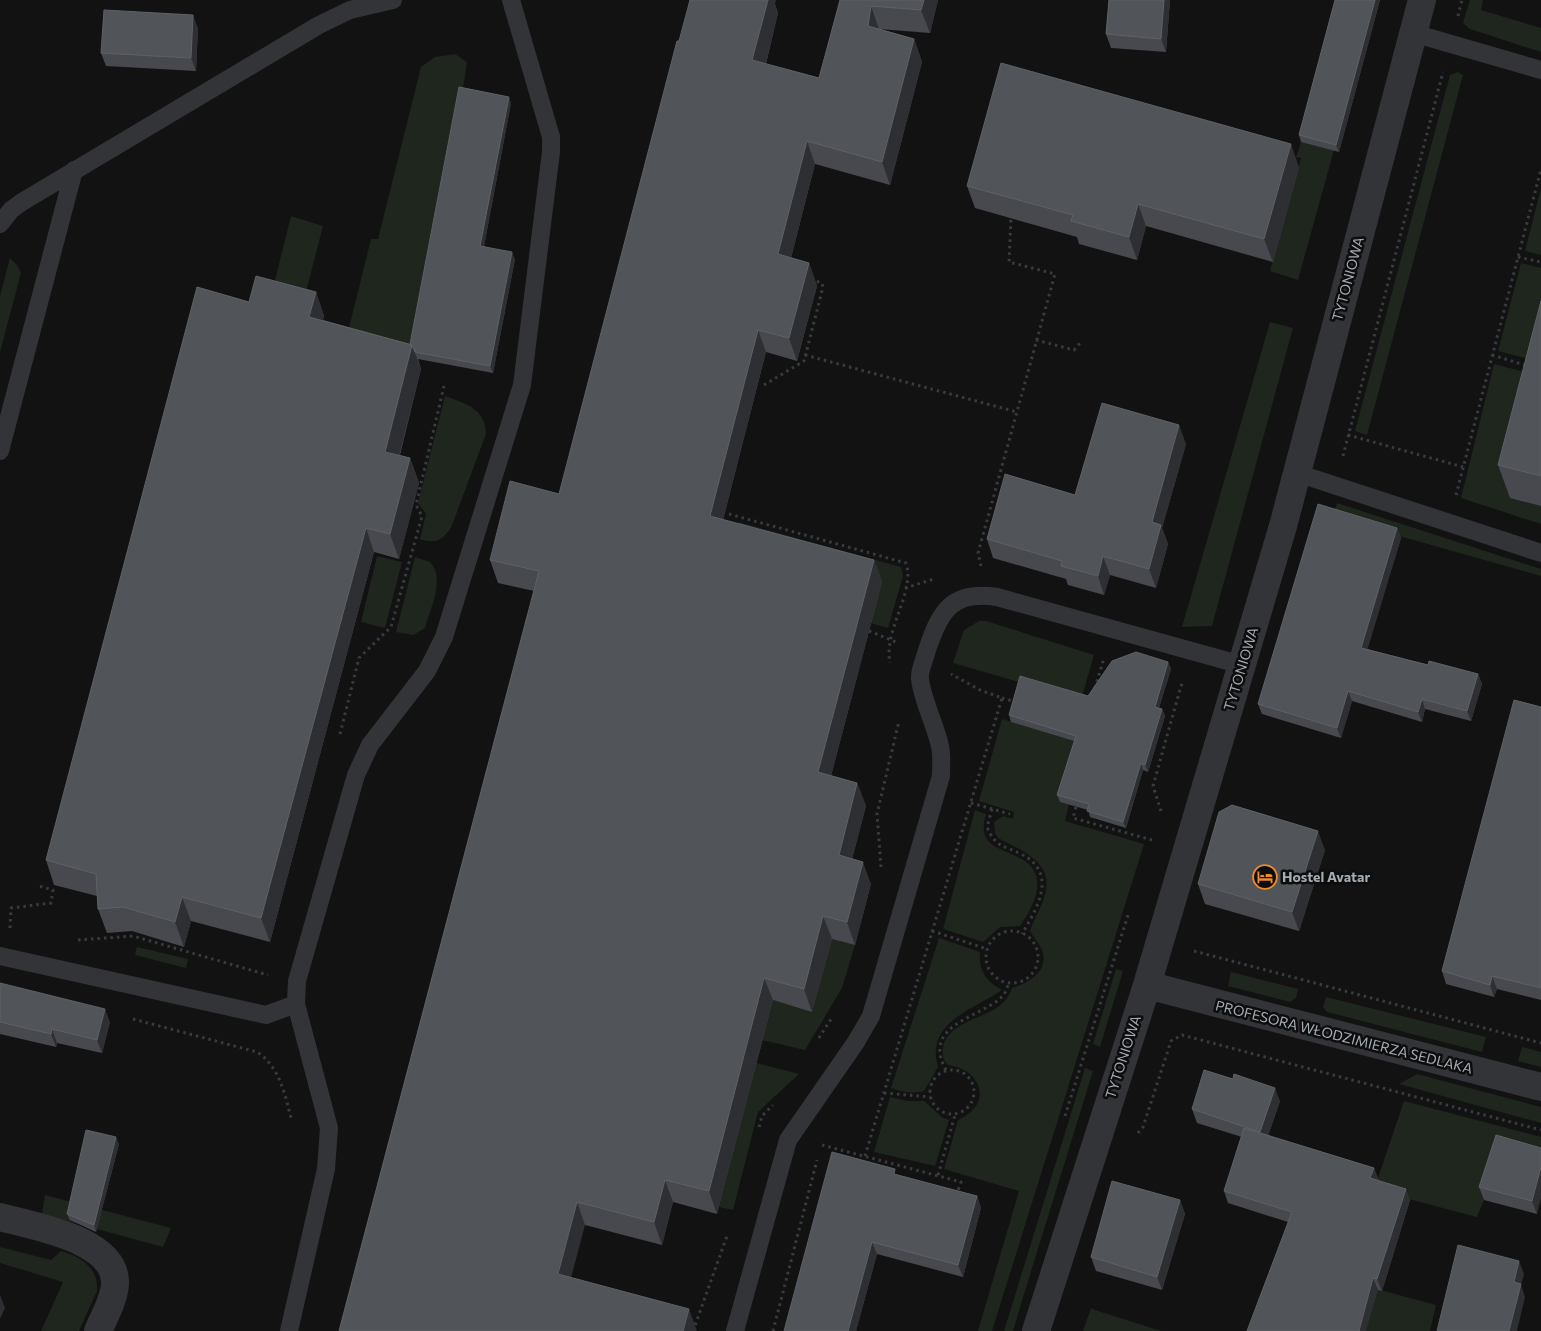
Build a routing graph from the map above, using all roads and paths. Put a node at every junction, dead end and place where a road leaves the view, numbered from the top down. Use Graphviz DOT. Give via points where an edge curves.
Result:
graph roads {
  1 [pos="393,0"];
  2 [pos="511,0"];
  3 [pos="1422,0"];
  4 [pos="1462,0"];
  5 [pos="1412,33"];
  6 [pos="1450,44"];
  7 [pos="1541,70"];
  8 [pos="1541,169"];
  9 [pos="74,170"];
  10 [pos="1012,210"];
  11 [pos="0,224"];
  12 [pos="1518,257"];
  13 [pos="1541,262"];
  14 [pos="805,278"];
  15 [pos="1036,340"];
  16 [pos="1082,341"];
  17 [pos="805,355"];
  18 [pos="1492,355"];
  19 [pos="1533,367"];
  20 [pos="764,385"];
  21 [pos="444,386"];
  22 [pos="1017,412"];
  23 [pos="1348,435"];
  24 [pos="0,451"];
  25 [pos="1463,468"];
  26 [pos="1297,472"];
  27 [pos="1335,485"];
  28 [pos="1454,501"];
  29 [pos="729,514"];
  30 [pos="1541,553"];
  31 [pos="984,569"];
  32 [pos="1242,665"];
  33 [pos="891,666"];
  34 [pos="1002,698"];
  35 [pos="1017,703"];
  36 [pos="899,718"];
  37 [pos="338,739"];
  38 [pos="1156,746"];
  39 [pos="1164,748"];
  40 [pos="970,803"];
  41 [pos="1076,807"];
  42 [pos="992,809"];
  43 [pos="1010,814"];
  44 [pos="1152,840"];
  45 [pos="882,873"];
  46 [pos="39,886"];
  47 [pos="932,931"];
  48 [pos="1022,934"];
  49 [pos="10,937"];
  50 [pos="77,940"];
  51 [pos="1159,942"];
  52 [pos="987,949"];
  53 [pos="0,956"];
  54 [pos="271,976"];
  55 [pos="1009,983"];
  56 [pos="1147,985"];
  57 [pos="296,1004"];
  58 [pos="837,1011"];
  59 [pos="124,1017"];
  60 [pos="816,1042"];
  61 [pos="1541,1043"];
  62 [pos="946,1070"];
  63 [pos="1541,1087"];
  64 [pos="884,1093"];
  65 [pos="930,1097"];
  66 [pos="778,1100"];
  67 [pos="955,1115"];
  68 [pos="329,1128"];
  69 [pos="1541,1130"];
  70 [pos="757,1132"];
  71 [pos="1134,1141"];
  72 [pos="820,1148"];
  73 [pos="818,1156"];
  74 [pos="938,1175"];
  75 [pos="955,1201"];
  76 [pos="0,1217"];
  77 [pos="729,1232"];
  78 [pos="98,1331"];
  79 [pos="289,1331"];
  80 [pos="693,1331"];
  81 [pos="735,1331"];
  82 [pos="773,1331"];
  83 [pos="1036,1331"];
  1 -- 9 [label="lane" via="350,10 319,25"];
  2 -- 57 [label="lane" via="551,137 522,385 444,637 427,671 370,745 356,775 297,981"];
  3 -- 5 [label="street, TYTONIOWA"];
  4 -- 6 [label="path"];
  5 -- 6 [label="lane"];
  5 -- 26 [label="street, TYTONIOWA"];
  6 -- 7 [label="lane"];
  6 -- 23 [label="path"];
  8 -- 12 [label="path"];
  9 -- 11 [label="lane" via="11,210"];
  9 -- 24 [label="lane"];
  10 -- 15 [label="path" via="1009,262 1055,274"];
  12 -- 13 [label="path"];
  12 -- 18 [label="path"];
  14 -- 17 [label="path" via="823,287"];
  15 -- 16 [label="path" via="1074,350"];
  15 -- 22 [label="path"];
  17 -- 20 [label="path" via="804,361"];
  17 -- 22 [label="path"];
  18 -- 19 [label="path"];
  18 -- 25 [label="path"];
  21 -- 37 [label="path" via="416,505 422,516 391,627 359,658"];
  22 -- 31 [label="path" via="978,552 979,564"];
  23 -- 25 [label="path"];
  23 -- 27 [label="path"];
  25 -- 28 [label="path"];
  26 -- 27 [label="lane"];
  26 -- 32 [label="street, TYTONIOWA"];
  27 -- 30 [label="lane"];
  29 -- 33 [label="path" via="906,563 905,588 888,645"];
  32 -- 51 [label="street, TYTONIOWA"];
  32 -- 81 [label="lane" via="983,595 962,598 952,603 944,613 936,624 920,674 941,747 941,776 870,1016 856,1042 788,1140"];
  34 -- 35 [label="path"];
  36 -- 45 [label="path" via="877,814"];
  38 -- 39 [label="path"];
  40 -- 42 [label="path"];
  41 -- 44 [label="path" via="1073,818"];
  42 -- 43 [label="path"];
  42 -- 48 [label="path" via="987,827 994,841 1031,860 1042,877 1041,897"];
  46 -- 49 [label="path" via="53,890 52,903 11,908"];
  47 -- 52 [label="path"];
  48 -- 52 [label="path" via="1002,933"];
  48 -- 55 [label="path" via="1036,949 1036,966 1026,979"];
  50 -- 54 [label="path" via="133,936"];
  51 -- 56 [label="street, TYTONIOWA"];
  51 -- 61 [label="path"];
  52 -- 55 [label="path" via="988,969 1001,981"];
  53 -- 57 [label="lane" via="266,1015"];
  55 -- 62 [label="path" via="1004,996 946,1032 939,1045 939,1053"];
  56 -- 63 [label="street, PROFESORA WŁODZIMIERZA SEDLAKA"];
  56 -- 83 [label="street, TYTONIOWA"];
  57 -- 68 [label="lane"];
  58 -- 60 [label="path"];
  59 -- 68 [label="path" via="257,1052 268,1059 283,1088 291,1118"];
  62 -- 65 [label="path" via="932,1080"];
  62 -- 67 [label="path" via="954,1069 969,1076 975,1091 969,1107"];
  64 -- 65 [label="path"];
  65 -- 67 [label="path" via="939,1110"];
  66 -- 70 [label="path" via="762,1116"];
  67 -- 74 [label="path"];
  68 -- 79 [label="lane" via="326,1169"];
  69 -- 71 [label="path" via="1182,1035 1171,1041 1143,1127"];
  72 -- 74 [label="path" via="826,1145"];
  73 -- 82 [label="path"];
  74 -- 75 [label="path" via="961,1182"];
  76 -- 78 [label="street" via="77,1239 102,1256 115,1282"];
  77 -- 80 [label="path"];
}
